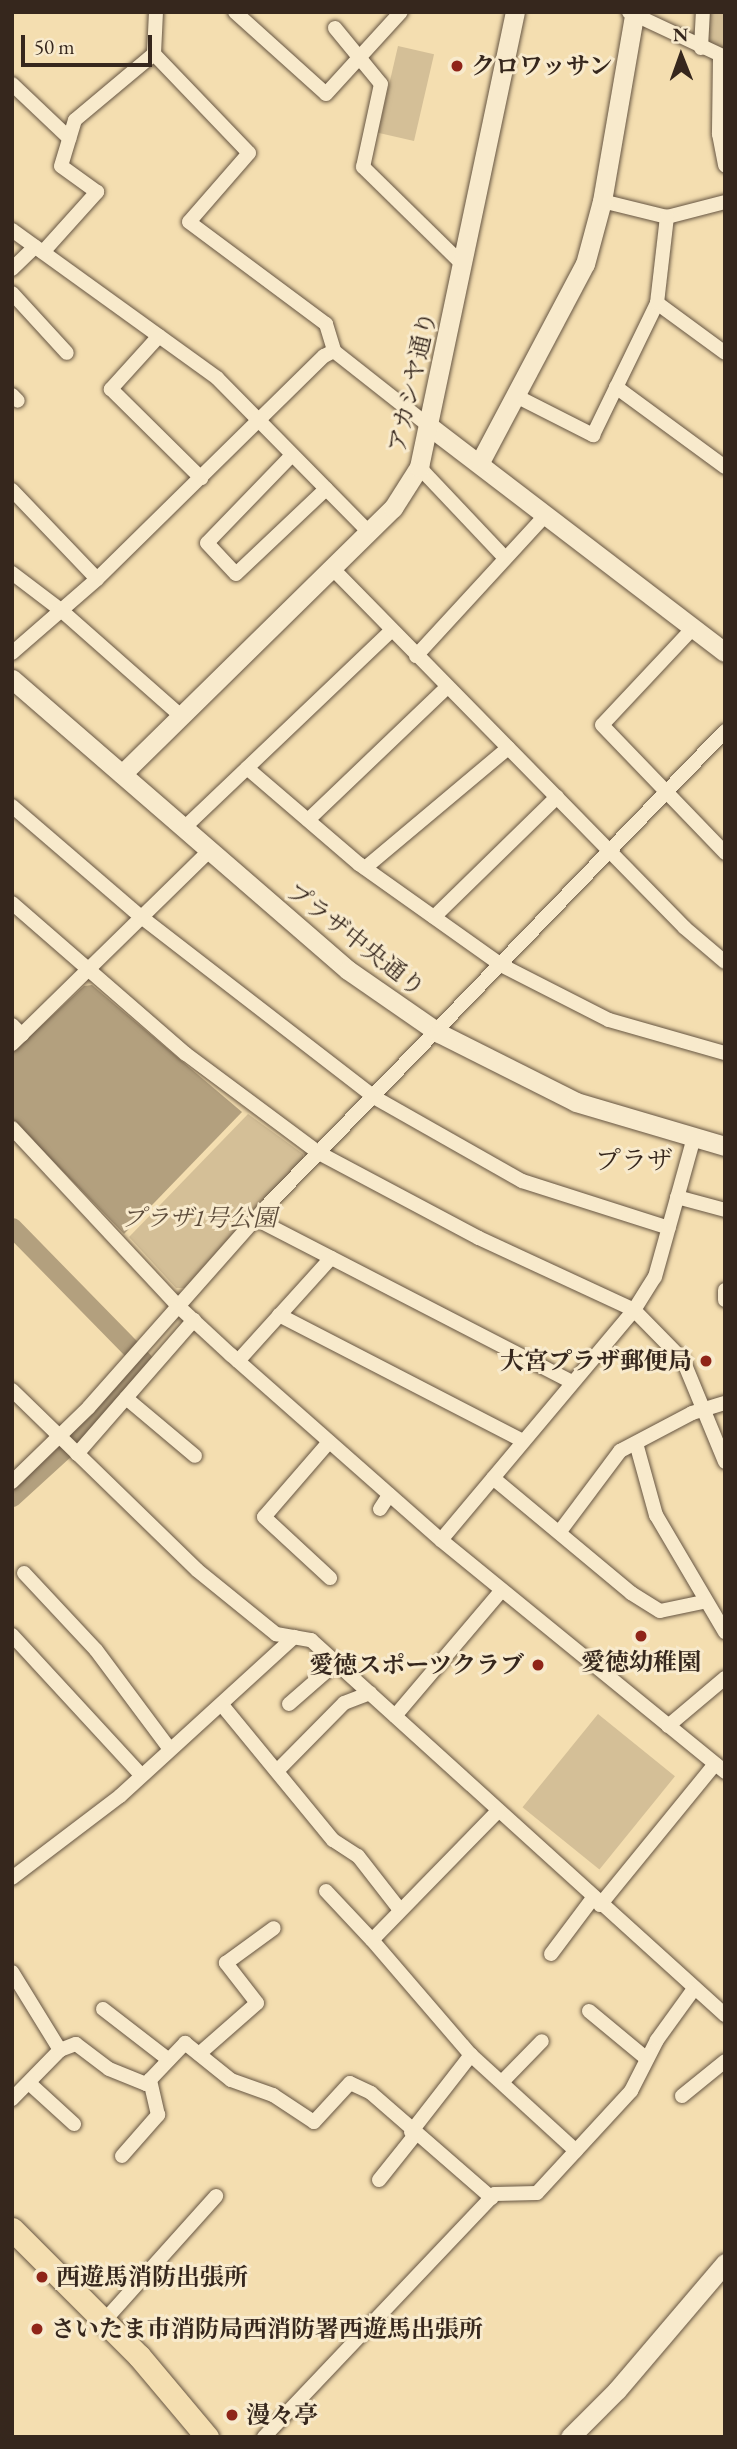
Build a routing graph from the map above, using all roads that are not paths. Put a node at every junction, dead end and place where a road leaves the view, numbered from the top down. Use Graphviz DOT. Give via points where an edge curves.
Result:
graph roads {
  1 [pos="156,12"];
  2 [pos="234,12"];
  3 [pos="401,12"];
  4 [pos="514,12"];
  5 [pos="703,12"];
  6 [pos="631,14"];
  7 [pos="335,28"];
  8 [pos="701,48"];
  9 [pos="154,54"];
  10 [pos="723,57"];
  11 [pos="362,60"];
  12 [pos="12,84"];
  13 [pos="69,138"];
  14 [pos="725,165"];
  15 [pos="603,201"];
  16 [pos="725,202"];
  17 [pos="667,217"];
  18 [pos="12,230"];
  19 [pos="39,249"];
  20 [pos="463,265"];
  21 [pos="12,269"];
  22 [pos="12,293"];
  23 [pos="657,303"];
  24 [pos="159,336"];
  25 [pos="334,351"];
  26 [pos="67,352"];
  27 [pos="725,353"];
  28 [pos="616,387"];
  29 [pos="514,396"];
  30 [pos="261,419"];
  31 [pos="429,426"];
  32 [pos="292,455"];
  33 [pos="480,462"];
  34 [pos="419,467"];
  35 [pos="725,467"];
  36 [pos="201,478"];
  37 [pos="326,489"];
  38 [pos="12,490"];
  39 [pos="544,517"];
  40 [pos="369,532"];
  41 [pos="506,558"];
  42 [pos="332,568"];
  43 [pos="12,573"];
  44 [pos="97,579"];
  45 [pos="62,611"];
  46 [pos="694,627"];
  47 [pos="391,631"];
  48 [pos="725,652"];
  49 [pos="12,653"];
  50 [pos="416,656"];
  51 [pos="12,679"];
  52 [pos="447,687"];
  53 [pos="181,716"];
  54 [pos="725,731"];
  55 [pos="508,748"];
  56 [pos="247,768"];
  57 [pos="122,774"];
  58 [pos="668,790"];
  59 [pos="557,797"];
  60 [pos="12,806"];
  61 [pos="309,820"];
  62 [pos="184,828"];
  63 [pos="210,850"];
  64 [pos="610,850"];
  65 [pos="725,853"];
  66 [pos="365,868"];
  67 [pos="12,903"];
  68 [pos="140,916"];
  69 [pos="434,917"];
  70 [pos="725,962"];
  71 [pos="501,965"];
  72 [pos="89,968"];
  73 [pos="439,1033"];
  74 [pos="16,1035"];
  75 [pos="725,1053"];
  76 [pos="373,1097"];
  77 [pos="12,1128"];
  78 [pos="694,1137"];
  79 [pos="725,1146"];
  80 [pos="319,1153"];
  81 [pos="677,1197"];
  82 [pos="725,1210"];
  83 [pos="256,1219"];
  84 [pos="668,1228"];
  85 [pos="331,1258"];
  86 [pos="725,1290"];
  87 [pos="725,1300"];
  88 [pos="178,1306"];
  89 [pos="634,1310"];
  90 [pos="279,1315"];
  91 [pos="194,1320"];
  92 [pos="238,1361"];
  93 [pos="572,1382"];
  94 [pos="12,1390"];
  95 [pos="126,1398"];
  96 [pos="725,1403"];
  97 [pos="704,1409"];
  98 [pos="59,1436"];
  99 [pos="523,1441"];
  100 [pos="330,1442"];
  101 [pos="636,1443"];
  102 [pos="77,1454"];
  103 [pos="195,1456"];
  104 [pos="725,1462"];
  105 [pos="493,1478"];
  106 [pos="12,1482"];
  107 [pos="390,1495"];
  108 [pos="380,1509"];
  109 [pos="561,1530"];
  110 [pos="441,1540"];
  111 [pos="24,1573"];
  112 [pos="330,1577"];
  113 [pos="502,1590"];
  114 [pos="703,1602"];
  115 [pos="725,1632"];
  116 [pos="12,1635"];
  117 [pos="294,1637"];
  118 [pos="336,1663"];
  119 [pos="725,1678"];
  120 [pos="370,1693"];
  121 [pos="222,1704"];
  122 [pos="289,1704"];
  123 [pos="396,1716"];
  124 [pos="668,1726"];
  125 [pos="169,1748"];
  126 [pos="720,1768"];
  127 [pos="277,1772"];
  128 [pos="141,1775"];
  129 [pos="498,1811"];
  130 [pos="12,1878"];
  131 [pos="326,1891"];
  132 [pos="596,1902"];
  133 [pos="400,1910"];
  134 [pos="274,1928"];
  135 [pos="372,1940"];
  136 [pos="551,1954"];
  137 [pos="12,1972"];
  138 [pos="693,1990"];
  139 [pos="103,2009"];
  140 [pos="589,2011"];
  141 [pos="725,2015"];
  142 [pos="542,2041"];
  143 [pos="60,2050"];
  144 [pos="199,2054"];
  145 [pos="471,2055"];
  146 [pos="647,2059"];
  147 [pos="169,2060"];
  148 [pos="725,2061"];
  149 [pos="150,2080"];
  150 [pos="29,2082"];
  151 [pos="502,2082"];
  152 [pos="682,2096"];
  153 [pos="12,2099"];
  154 [pos="74,2124"];
  155 [pos="413,2133"];
  156 [pos="576,2151"];
  157 [pos="122,2156"];
  158 [pos="379,2180"];
  159 [pos="216,2196"];
  160 [pos="492,2198"];
  161 [pos="12,2230"];
  162 [pos="725,2263"];
  163 [pos="104,2321"];
  164 [pos="207,2437"];
  165 [pos="264,2437"];
  166 [pos="570,2437"];
  1 -- 9 [label="street"];
  2 -- 11 [label="street" via="326,94"];
  3 -- 11 [label="street"];
  4 -- 20 [label="street, アカシヤ通り"];
  5 -- 8 [label="street"];
  6 -- 8 [label="street"];
  6 -- 15 [label="street"];
  7 -- 11 [label="street"];
  8 -- 10 [label="street"];
  9 -- 13 [label="street" via="75,120"];
  9 -- 25 [label="street" via="249,153 189,222 326,324"];
  10 -- 14 [label="street" via="719,134"];
  11 -- 20 [label="street" via="381,84 362,167"];
  12 -- 13 [label="street"];
  13 -- 19 [label="street" via="61,166 97,192"];
  15 -- 17 [label="street"];
  15 -- 29 [label="street" via="585,264"];
  16 -- 17 [label="street"];
  17 -- 23 [label="street"];
  18 -- 19 [label="street"];
  19 -- 21 [label="street"];
  19 -- 24 [label="street"];
  20 -- 31 [label="street, アカシヤ通り"];
  22 -- 26 [label="street"];
  23 -- 27 [label="street"];
  23 -- 28 [label="street"];
  24 -- 30 [label="street"];
  24 -- 36 [label="street" via="111,389"];
  25 -- 30 [label="street"];
  25 -- 31 [label="street"];
  28 -- 29 [label="street" via="593,435"];
  28 -- 35 [label="street"];
  29 -- 33 [label="street"];
  30 -- 32 [label="street"];
  30 -- 36 [label="street"];
  31 -- 33 [label="street"];
  31 -- 34 [label="street, アカシヤ通り"];
  32 -- 37 [label="street"];
  32 -- 37 [label="street" via="206,542 236,574"];
  33 -- 39 [label="street"];
  34 -- 40 [label="street, アカシヤ通り" via="393,508"];
  34 -- 41 [label="street"];
  36 -- 44 [label="street"];
  37 -- 40 [label="street"];
  38 -- 44 [label="street"];
  39 -- 41 [label="street"];
  39 -- 46 [label="street"];
  40 -- 42 [label="street, アカシヤ通り"];
  41 -- 50 [label="street"];
  42 -- 47 [label="street"];
  42 -- 53 [label="street, アカシヤ通り"];
  43 -- 45 [label="street"];
  44 -- 45 [label="street"];
  45 -- 49 [label="street"];
  45 -- 53 [label="street"];
  46 -- 48 [label="street"];
  46 -- 58 [label="street" via="602,725"];
  47 -- 50 [label="street"];
  47 -- 56 [label="street"];
  50 -- 52 [label="street"];
  51 -- 57 [label="street, プラザ中央通り"];
  52 -- 55 [label="street"];
  52 -- 61 [label="street"];
  53 -- 57 [label="street, アカシヤ通り"];
  54 -- 58 [label="street"];
  55 -- 59 [label="street"];
  55 -- 66 [label="street"];
  56 -- 61 [label="street"];
  56 -- 62 [label="street"];
  57 -- 62 [label="street, プラザ中央通り"];
  58 -- 64 [label="street"];
  58 -- 65 [label="street"];
  59 -- 64 [label="street"];
  59 -- 69 [label="street"];
  60 -- 68 [label="street"];
  61 -- 66 [label="street"];
  62 -- 63 [label="street, プラザ中央通り"];
  63 -- 68 [label="street"];
  63 -- 73 [label="street, プラザ中央通り" via="348,970"];
  64 -- 70 [label="street"];
  64 -- 71 [label="street"];
  66 -- 69 [label="street"];
  67 -- 72 [label="street"];
  68 -- 72 [label="street"];
  68 -- 76 [label="street"];
  69 -- 71 [label="street"];
  71 -- 73 [label="street"];
  71 -- 75 [label="street" via="609,1020"];
  72 -- 74 [label="street"];
  72 -- 80 [label="street" via="186,1054"];
  73 -- 76 [label="street"];
  73 -- 78 [label="street, プラザ中央通り" via="576,1102"];
  76 -- 80 [label="street"];
  76 -- 84 [label="street" via="522,1181"];
  77 -- 88 [label="street"];
  78 -- 79 [label="street, プラザ中央通り"];
  78 -- 81 [label="street"];
  80 -- 83 [label="street"];
  80 -- 89 [label="street" via="479,1238"];
  81 -- 82 [label="street"];
  81 -- 84 [label="street"];
  83 -- 85 [label="street"];
  83 -- 88 [label="street"];
  84 -- 89 [label="street" via="655,1277"];
  85 -- 90 [label="street"];
  85 -- 93 [label="street"];
  86 -- 87 [label="street"];
  88 -- 91 [label="street"];
  88 -- 98 [label="street"];
  89 -- 93 [label="street"];
  89 -- 97 [label="street" via="683,1360"];
  90 -- 92 [label="street"];
  90 -- 99 [label="street"];
  91 -- 92 [label="street"];
  91 -- 95 [label="street"];
  92 -- 100 [label="street"];
  93 -- 99 [label="street"];
  94 -- 98 [label="street"];
  95 -- 102 [label="street"];
  95 -- 103 [label="street"];
  96 -- 97 [label="street"];
  97 -- 101 [label="street"];
  97 -- 104 [label="street"];
  98 -- 102 [label="street"];
  98 -- 106 [label="street"];
  99 -- 105 [label="street"];
  100 -- 107 [label="street"];
  100 -- 112 [label="street" via="264,1517"];
  101 -- 109 [label="street" via="620,1451"];
  101 -- 114 [label="street" via="656,1515"];
  102 -- 117 [label="street" via="197,1570 276,1634"];
  105 -- 109 [label="street"];
  105 -- 110 [label="street"];
  107 -- 108 [label="street"];
  107 -- 110 [label="street"];
  109 -- 114 [label="street" via="631,1593 660,1611"];
  110 -- 113 [label="street"];
  111 -- 125 [label="street" via="96,1650"];
  113 -- 123 [label="street"];
  113 -- 124 [label="street"];
  114 -- 115 [label="street"];
  116 -- 128 [label="street"];
  117 -- 118 [label="street" via="311,1640"];
  117 -- 121 [label="street"];
  118 -- 120 [label="street"];
  118 -- 122 [label="street"];
  119 -- 124 [label="street"];
  120 -- 123 [label="street"];
  120 -- 127 [label="street" via="344,1703"];
  121 -- 125 [label="street"];
  121 -- 127 [label="street"];
  123 -- 129 [label="street"];
  124 -- 126 [label="street"];
  125 -- 128 [label="street"];
  126 -- 132 [label="street"];
  127 -- 133 [label="street" via="333,1840 358,1856"];
  128 -- 130 [label="street"];
  129 -- 132 [label="street"];
  129 -- 133 [label="street"];
  131 -- 135 [label="street"];
  132 -- 136 [label="street"];
  132 -- 138 [label="street"];
  133 -- 135 [label="street"];
  134 -- 144 [label="street" via="226,1963 257,2003"];
  135 -- 145 [label="street"];
  137 -- 143 [label="street"];
  138 -- 141 [label="street"];
  138 -- 146 [label="street"];
  139 -- 147 [label="street"];
  140 -- 146 [label="street"];
  142 -- 151 [label="street"];
  143 -- 149 [label="street" via="76,2044 109,2069 146,2084"];
  143 -- 150 [label="street"];
  144 -- 147 [label="street" via="185,2042"];
  144 -- 155 [label="street" via="231,2080 273,2095 314,2122 350,2083 372,2093"];
  145 -- 151 [label="street"];
  145 -- 155 [label="street"];
  146 -- 156 [label="street" via="631,2091"];
  147 -- 149 [label="street"];
  148 -- 152 [label="street"];
  149 -- 157 [label="street" via="158,2115"];
  150 -- 153 [label="street"];
  150 -- 154 [label="street"];
  151 -- 156 [label="street"];
  155 -- 158 [label="street"];
  155 -- 160 [label="street"];
  156 -- 160 [label="street" via="537,2193"];
  159 -- 163 [label="street"];
  160 -- 165 [label="street"];
  161 -- 163 [label="main road"];
  162 -- 166 [label="street"];
  163 -- 164 [label="main road"];
}
